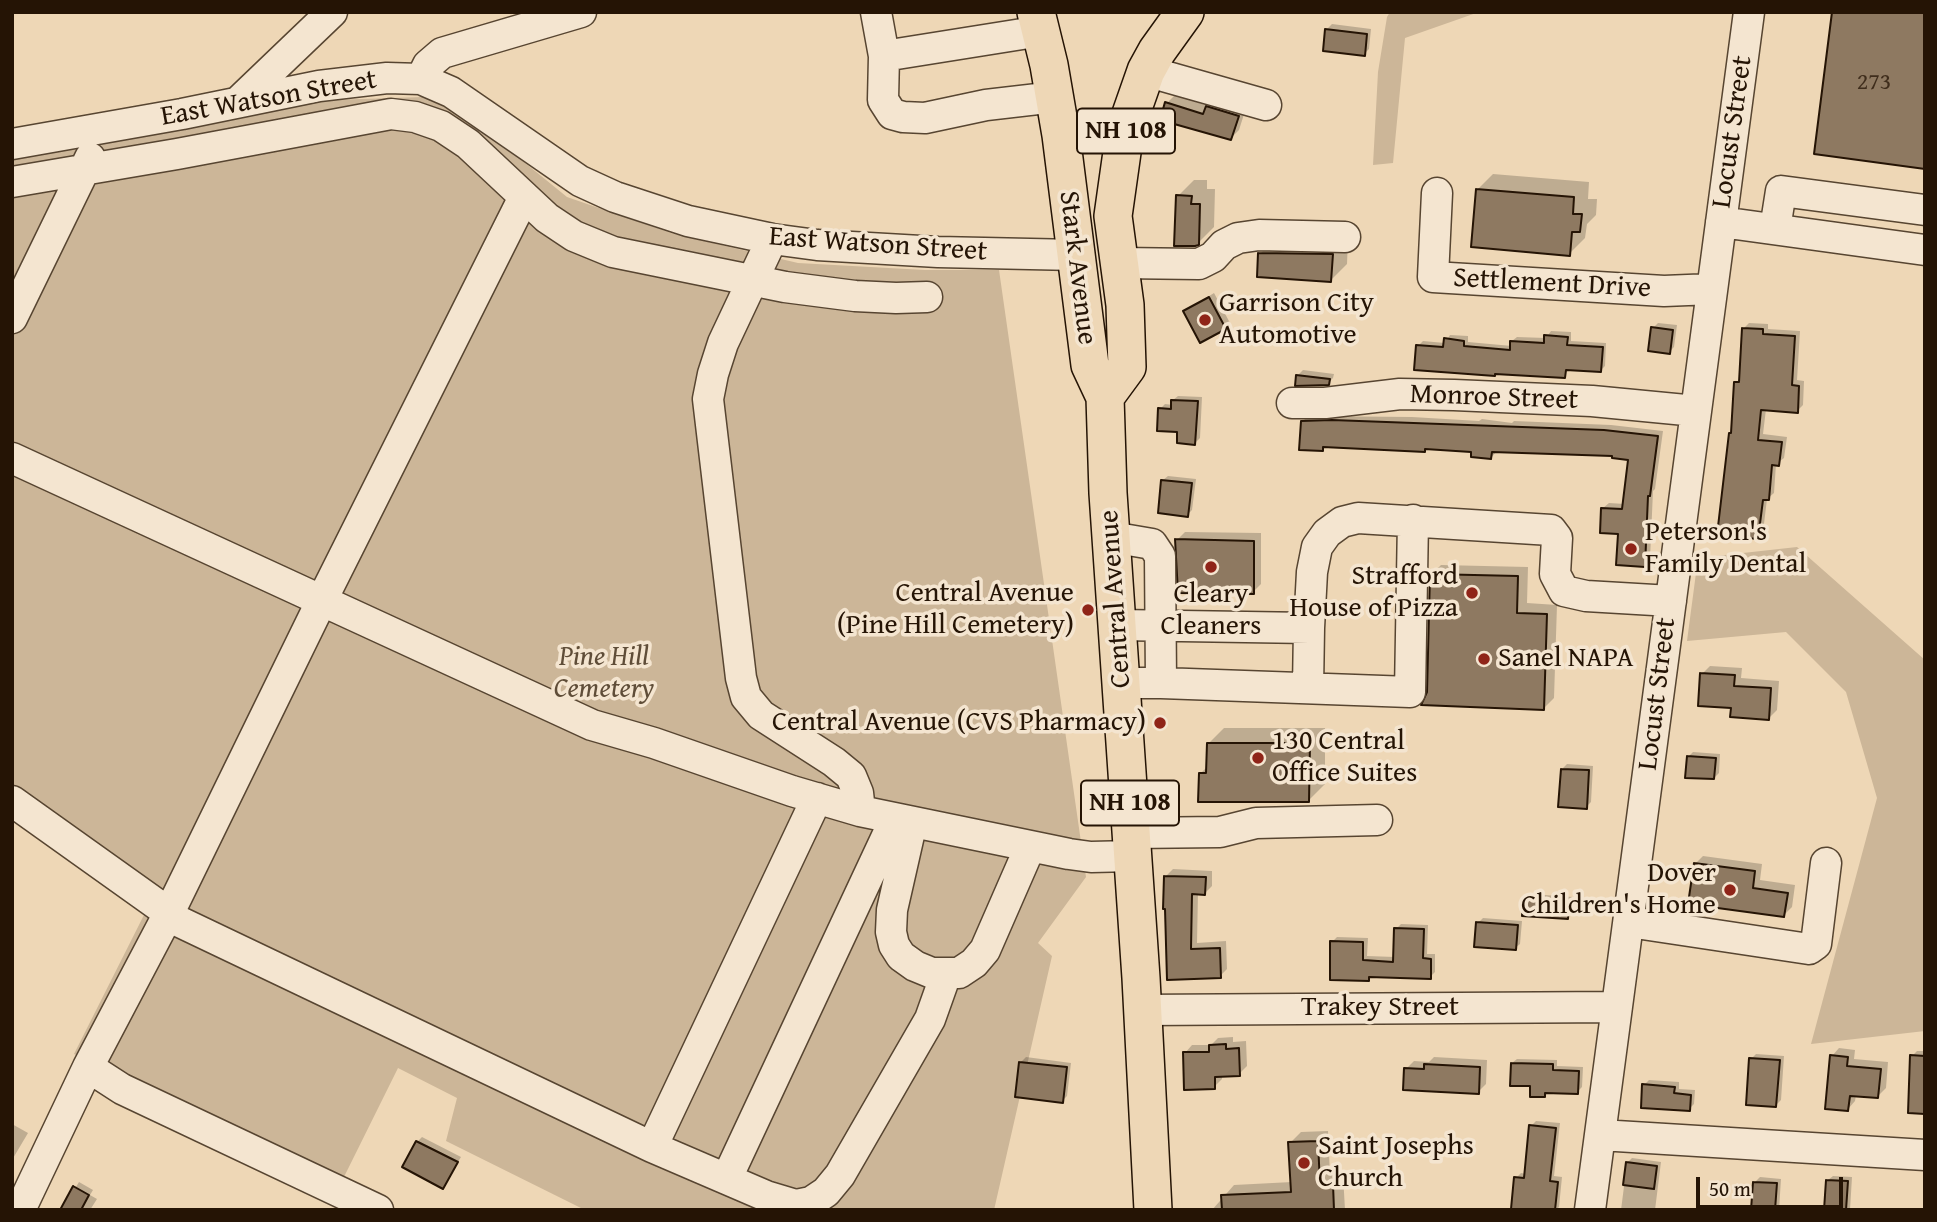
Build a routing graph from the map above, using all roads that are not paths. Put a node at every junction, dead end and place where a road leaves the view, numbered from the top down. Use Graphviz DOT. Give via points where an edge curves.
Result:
graph roads {
  1 [pos="332,12"];
  2 [pos="581,12"];
  3 [pos="876,12"];
  4 [pos="1185,12"];
  5 [pos="1749,12"];
  6 [pos="1039,22"];
  7 [pos="884,56"];
  8 [pos="1146,71"];
  9 [pos="421,79"];
  10 [pos="1055,97"];
  11 [pos="238,102"];
  12 [pos="1266,105"];
  13 [pos="104,128"];
  14 [pos="12,144"];
  15 [pos="84,169"];
  16 [pos="12,181"];
  17 [pos="1437,192"];
  18 [pos="524,197"];
  19 [pos="1925,210"];
  20 [pos="1721,222"];
  21 [pos="1775,229"];
  22 [pos="1345,237"];
  23 [pos="772,239"];
  24 [pos="1925,250"];
  25 [pos="1076,255"];
  26 [pos="1120,263"];
  27 [pos="752,281"];
  28 [pos="1713,289"];
  29 [pos="927,297"];
  30 [pos="12,318"];
  31 [pos="1105,397"];
  32 [pos="1292,403"];
  33 [pos="1696,411"];
  34 [pos="12,458"];
  35 [pos="1413,520"];
  36 [pos="1111,537"];
  37 [pos="322,600"];
  38 [pos="1671,600"];
  39 [pos="1118,625"];
  40 [pos="1160,626"];
  41 [pos="1310,628"];
  42 [pos="1161,682"];
  43 [pos="1122,683"];
  44 [pos="1308,688"];
  45 [pos="817,799"];
  46 [pos="12,801"];
  47 [pos="860,811"];
  48 [pos="1377,820"];
  49 [pos="904,821"];
  50 [pos="1132,845"];
  51 [pos="1030,847"];
  52 [pos="1826,863"];
  53 [pos="169,913"];
  54 [pos="1629,922"];
  55 [pos="946,974"];
  56 [pos="1617,1007"];
  57 [pos="1142,1010"];
  58 [pos="88,1067"];
  59 [pos="1600,1135"];
  60 [pos="652,1147"];
  61 [pos="1925,1155"];
  62 [pos="727,1178"];
  63 [pos="20,1210"];
  64 [pos="378,1210"];
  65 [pos="1153,1210"];
  66 [pos="1590,1210"];
  1 -- 11 [label="street"];
  2 -- 9 [label="street" via="442,53"];
  3 -- 7 [label="street"];
  4 -- 8 [label="main road, NH 108"];
  5 -- 20 [label="street, Locust Street"];
  6 -- 7 [label="street"];
  6 -- 10 [label="main road, Stark Avenue"];
  7 -- 10 [label="street" via="883,100 892,114 903,117 925,118"];
  8 -- 12 [label="street"];
  8 -- 26 [label="main road, NH 108" via="1120,160 1114,216"];
  9 -- 11 [label="street, East Watson Street" via="319,86"];
  9 -- 23 [label="street, East Watson Street" via="451,92 555,166 615,197 688,221"];
  10 -- 25 [label="main road, Stark Avenue"];
  11 -- 13 [label="street, East Watson Street"];
  13 -- 14 [label="street, East Watson Street"];
  13 -- 15 [label="street"];
  15 -- 16 [label="street"];
  15 -- 18 [label="street" via="391,114 441,126 468,144"];
  15 -- 30 [label="street"];
  17 -- 28 [label="street, Settlement Drive" via="1433,277 1664,291"];
  18 -- 27 [label="street" via="574,236 613,252"];
  18 -- 37 [label="street"];
  19 -- 21 [label="street" via="1781,191"];
  20 -- 21 [label="street"];
  20 -- 28 [label="street, Locust Street"];
  21 -- 24 [label="street"];
  22 -- 26 [label="street" via="1259,235 1238,238 1199,264"];
  23 -- 25 [label="street, East Watson Street" via="864,249"];
  23 -- 27 [label="street"];
  25 -- 26 [label="main road"];
  25 -- 31 [label="main road, Stark Avenue" via="1090,365"];
  26 -- 31 [label="main road, NH 108" via="1127,367"];
  27 -- 29 [label="street" via="855,296"];
  27 -- 47 [label="street" via="723,343 708,400 741,678 746,697 761,715 851,776"];
  28 -- 33 [label="street, Locust Street"];
  31 -- 36 [label="main road, Central Avenue / NH 108"];
  32 -- 33 [label="street, Monroe Street" via="1400,394 1454,395"];
  33 -- 38 [label="street, Locust Street"];
  34 -- 37 [label="street"];
  35 -- 38 [label="street" via="1551,530 1557,538 1555,574 1564,591"];
  35 -- 41 [label="street" via="1358,518 1327,533 1317,547 1312,572"];
  35 -- 44 [label="street" via="1410,692"];
  36 -- 39 [label="main road, Central Avenue / NH 108"];
  36 -- 40 [label="street" via="1152,544 1160,556"];
  37 -- 45 [label="street" via="592,725"];
  37 -- 53 [label="street"];
  38 -- 54 [label="street, Locust Street"];
  39 -- 40 [label="street"];
  39 -- 43 [label="main road, Central Avenue / NH 108"];
  40 -- 41 [label="street"];
  40 -- 42 [label="street"];
  41 -- 44 [label="street"];
  42 -- 43 [label="street"];
  42 -- 44 [label="street"];
  43 -- 50 [label="main road, Central Avenue / NH 108"];
  45 -- 47 [label="street"];
  45 -- 60 [label="street"];
  46 -- 53 [label="street"];
  47 -- 49 [label="street"];
  48 -- 50 [label="street" via="1256,823"];
  49 -- 51 [label="street"];
  49 -- 55 [label="street" via="892,910 894,945 908,961 932,973"];
  49 -- 62 [label="street"];
  50 -- 51 [label="street" via="1091,858"];
  50 -- 57 [label="main road, Central Avenue / NH 108"];
  51 -- 55 [label="street" via="985,950 959,973"];
  52 -- 54 [label="street" via="1816,944 1810,949"];
  53 -- 58 [label="street"];
  53 -- 60 [label="street"];
  54 -- 56 [label="street, Locust Street"];
  55 -- 62 [label="street" via="930,1020 826,1192 796,1205"];
  56 -- 57 [label="street, Trakey Street"];
  56 -- 59 [label="street, Locust Street"];
  57 -- 65 [label="main road, Central Avenue / NH 108"];
  58 -- 63 [label="street"];
  58 -- 64 [label="street" via="122,1089"];
  59 -- 61 [label="street"];
  59 -- 66 [label="street, Locust Street"];
  60 -- 62 [label="street"];
}
